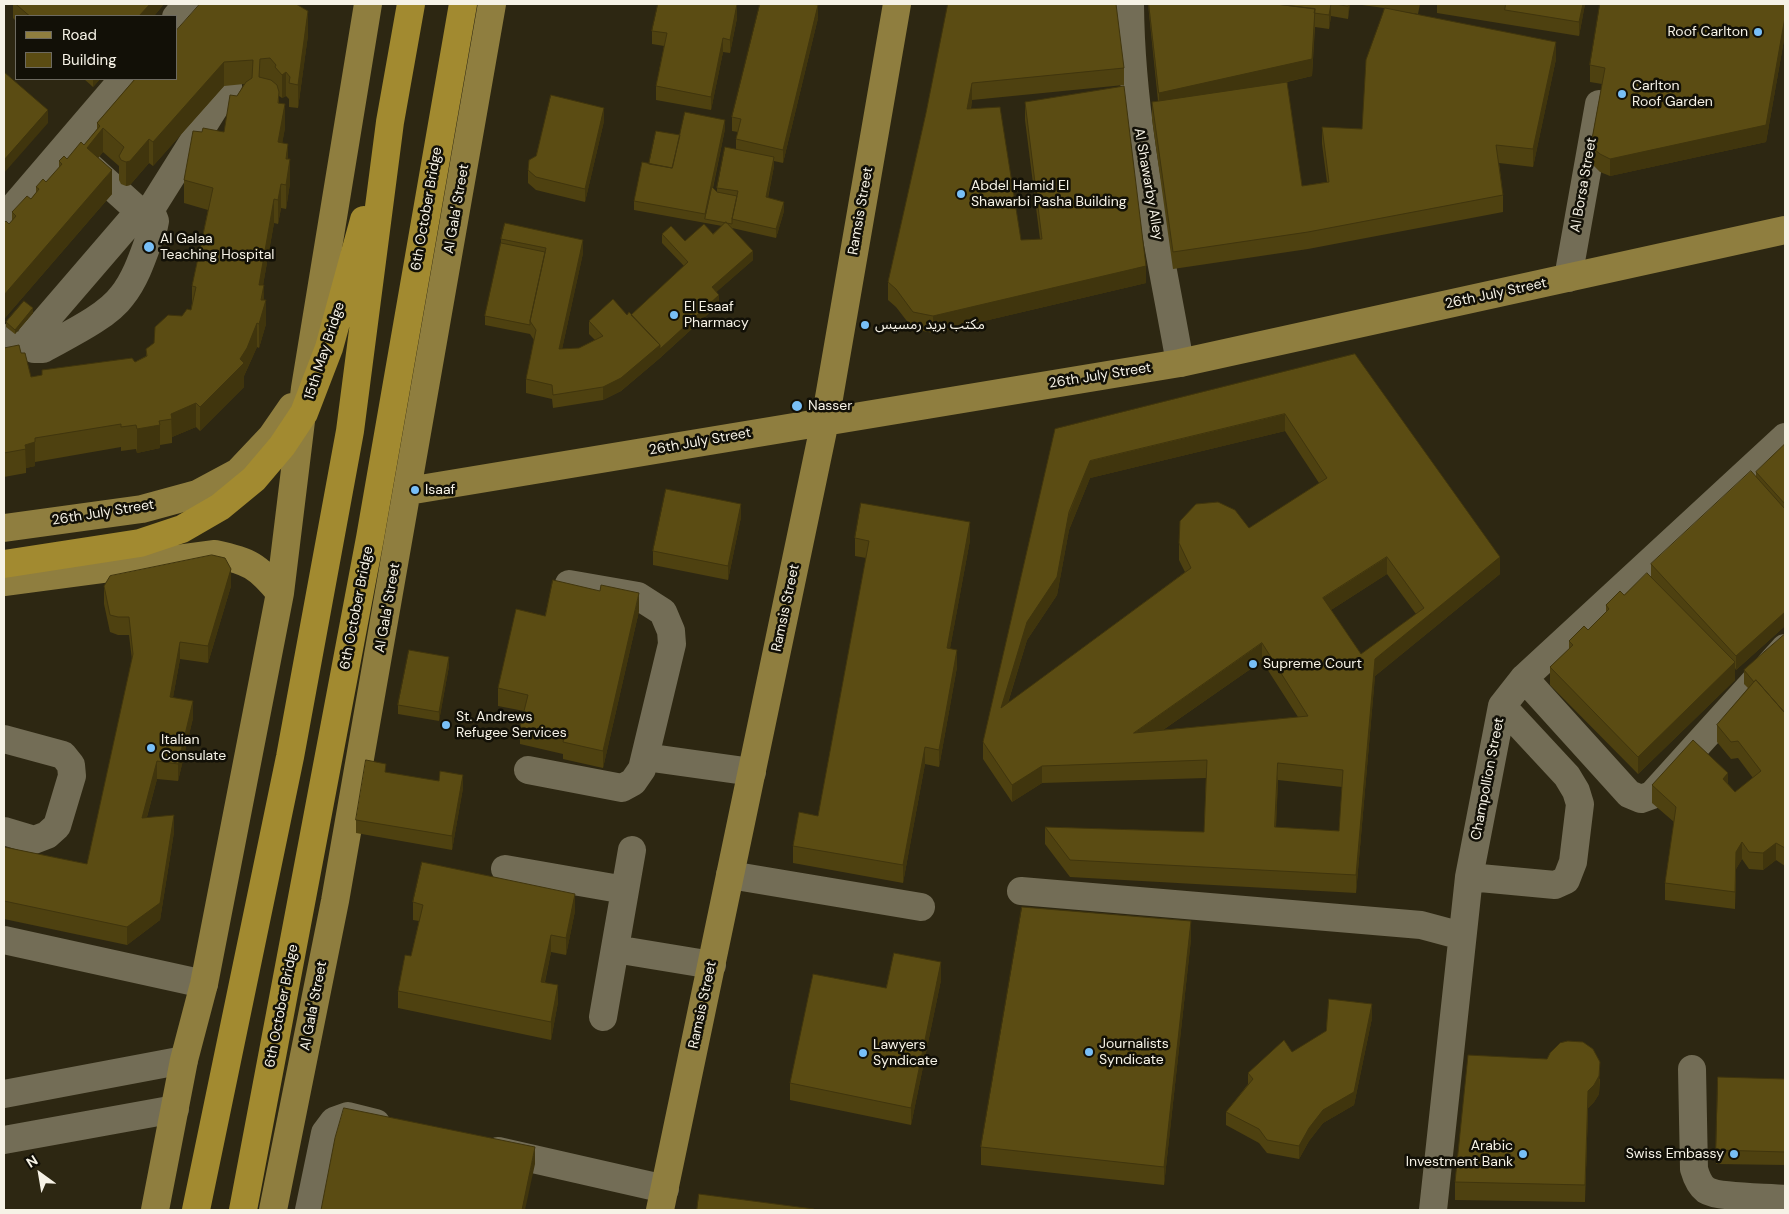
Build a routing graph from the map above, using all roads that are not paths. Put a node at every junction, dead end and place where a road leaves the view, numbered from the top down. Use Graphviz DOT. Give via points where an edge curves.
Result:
graph roads {
  1 [pos="187,4"];
  2 [pos="368,4"];
  3 [pos="411,4"];
  4 [pos="463,4"];
  5 [pos="492,4"];
  6 [pos="897,4"];
  7 [pos="1130,4"];
  8 [pos="178,15"];
  9 [pos="122,80"];
  10 [pos="1602,82"];
  11 [pos="228,86"];
  12 [pos="390,122"];
  13 [pos="66,146"];
  14 [pos="144,212"];
  15 [pos="4,218"];
  16 [pos="1785,230"];
  17 [pos="1568,278"];
  18 [pos="14,346"];
  19 [pos="1180,363"];
  20 [pos="305,388"];
  21 [pos="825,421"];
  22 [pos="1785,437"];
  23 [pos="408,491"];
  24 [pos="4,528"];
  25 [pos="4,564"];
  26 [pos="4,582"];
  27 [pos="570,584"];
  28 [pos="280,593"];
  29 [pos="1785,648"];
  30 [pos="1524,678"];
  31 [pos="1502,706"];
  32 [pos="4,739"];
  33 [pos="645,757"];
  34 [pos="528,770"];
  35 [pos="752,772"];
  36 [pos="4,831"];
  37 [pos="632,850"];
  38 [pos="504,869"];
  39 [pos="730,875"];
  40 [pos="1469,877"];
  41 [pos="625,890"];
  42 [pos="1021,891"];
  43 [pos="921,907"];
  44 [pos="1462,936"];
  45 [pos="4,940"];
  46 [pos="615,949"];
  47 [pos="712,966"];
  48 [pos="204,984"];
  49 [pos="604,1016"];
  50 [pos="184,1060"];
  51 [pos="1692,1069"];
  52 [pos="4,1094"];
  53 [pos="174,1109"];
  54 [pos="395,1127"];
  55 [pos="4,1140"];
  56 [pos="471,1145"];
  57 [pos="1785,1199"];
  58 [pos="662,1200"];
  59 [pos="155,1210"];
  60 [pos="196,1210"];
  61 [pos="243,1210"];
  62 [pos="273,1210"];
  63 [pos="309,1210"];
  64 [pos="1433,1210"];
  1 -- 8 [label="street"];
  2 -- 20 [label="main road"];
  3 -- 12 [label="highway"];
  4 -- 61 [label="highway, 6th October Bridge" via="370,538"];
  5 -- 23 [label="main road, Al Gala' Street"];
  6 -- 21 [label="main road, Ramsis Street"];
  7 -- 19 [label="street, Al Shawarby Alley" via="1130,45 1139,136"];
  9 -- 13 [label="street"];
  10 -- 17 [label="street, Al Borsa Street"];
  11 -- 14 [label="street"];
  12 -- 25 [label="highway, 15th May Bridge" via="325,357 304,412 282,446 254,479 220,507 182,529 140,543"];
  12 -- 60 [label="highway" via="350,431 290,757"];
  13 -- 14 [label="street"];
  13 -- 15 [label="street"];
  14 -- 18 [label="street"];
  14 -- 18 [label="street" via="153,216 154,226 131,283 121,298 107,311 43,349 34,349 30,345"];
  16 -- 17 [label="main road, 26th July Street"];
  17 -- 19 [label="main road, 26th July Street"];
  19 -- 21 [label="main road, 26th July Street"];
  20 -- 24 [label="main road, 26th July Street" via="272,436 238,472 197,494 142,509"];
  20 -- 28 [label="main road"];
  21 -- 23 [label="main road, 26th July Street"];
  21 -- 35 [label="main road, Ramsis Street"];
  22 -- 30 [label="street, Champollion Street"];
  23 -- 62 [label="main road, Al Gala' Street" via="336,901"];
  26 -- 28 [label="main road" via="215,554 241,559 263,573"];
  27 -- 33 [label="street" via="638,596 663,612 671,631 672,644"];
  28 -- 48 [label="main road"];
  29 -- 30 [label="street" via="1652,794 1641,799 1629,794"];
  30 -- 31 [label="street, Champollion Street"];
  31 -- 40 [label="street, Champollion Street"];
  31 -- 40 [label="street" via="1567,776 1576,791 1580,804 1572,862 1566,880 1555,885"];
  32 -- 36 [label="street" via="63,755 72,776 57,826 48,835 34,840"];
  33 -- 34 [label="street" via="642,770 633,782 622,788"];
  33 -- 35 [label="street"];
  35 -- 39 [label="main road, Ramsis Street"];
  37 -- 41 [label="street"];
  38 -- 41 [label="street"];
  39 -- 43 [label="street"];
  39 -- 47 [label="main road, Ramsis Street"];
  40 -- 44 [label="street, Champollion Street"];
  41 -- 46 [label="street"];
  42 -- 44 [label="street" via="1421,925"];
  44 -- 64 [label="street, Champollion Street"];
  45 -- 48 [label="street"];
  46 -- 47 [label="street"];
  46 -- 49 [label="street"];
  47 -- 58 [label="main road, Ramsis Street"];
  48 -- 50 [label="main road"];
  50 -- 52 [label="street"];
  50 -- 53 [label="main road"];
  51 -- 57 [label="street" via="1694,1169 1697,1180 1705,1190 1716,1194"];
  53 -- 55 [label="street"];
  53 -- 59 [label="main road"];
  54 -- 63 [label="street" via="348,1116 334,1121 325,1133"];
  56 -- 58 [label="street"];
}
